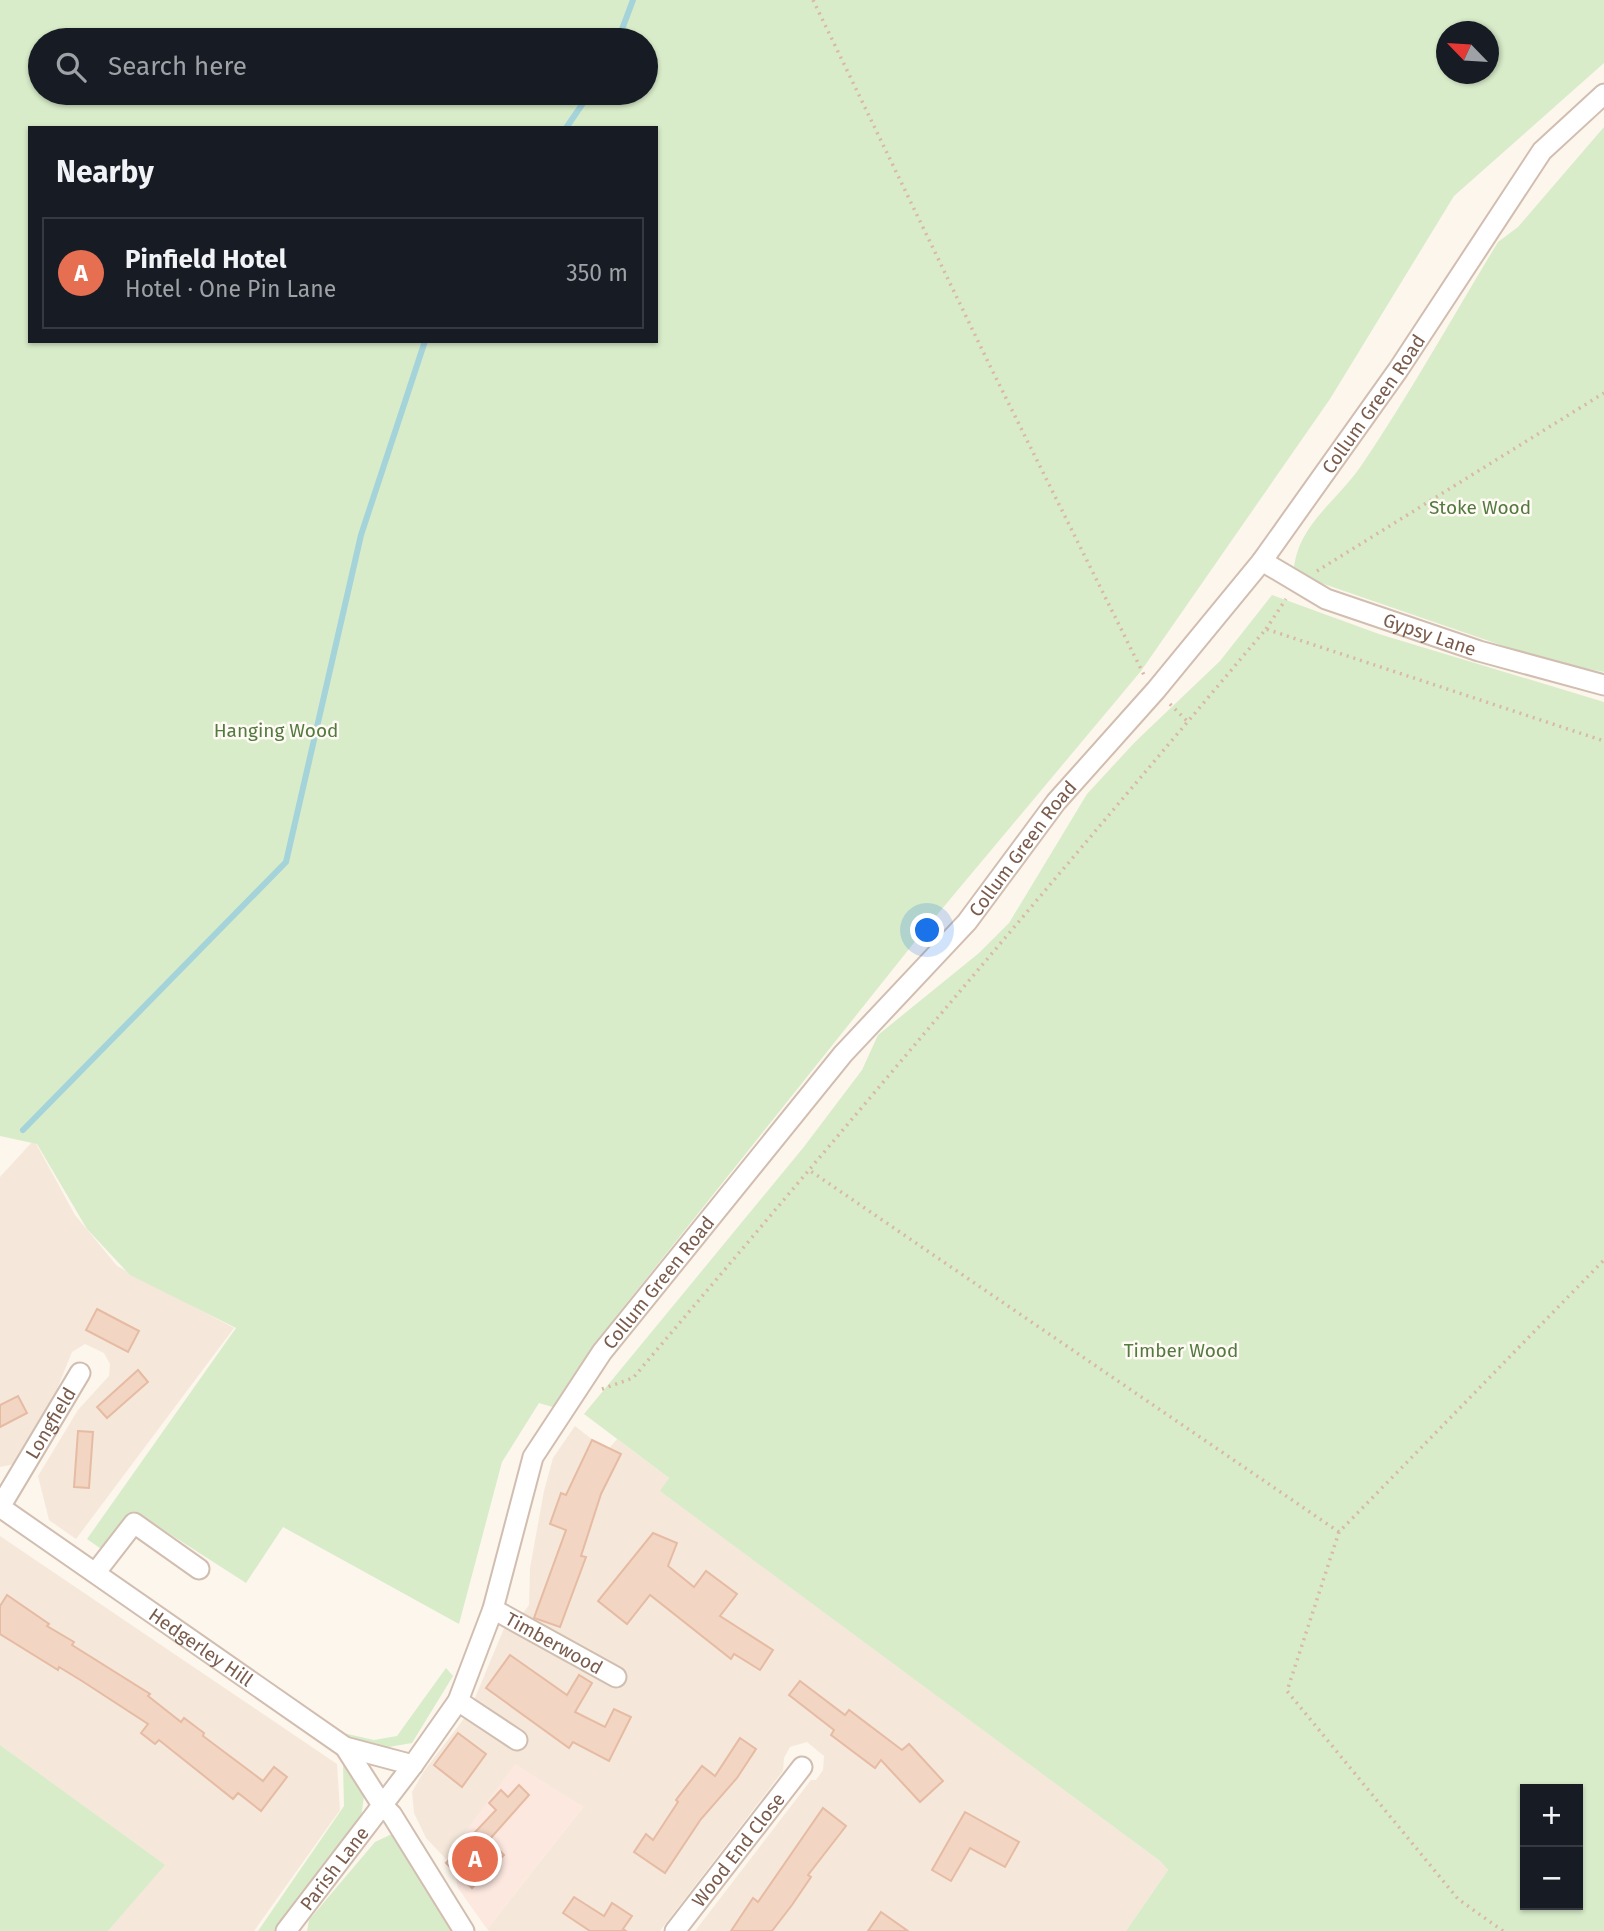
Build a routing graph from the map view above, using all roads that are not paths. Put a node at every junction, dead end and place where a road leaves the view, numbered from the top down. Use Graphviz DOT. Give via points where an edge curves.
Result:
graph roads {
  1 [pos="1604,94"];
  2 [pos="1262,561"];
  3 [pos="1604,685"];
  4 [pos="79,1373"];
  5 [pos="0,1507"];
  6 [pos="199,1569"];
  7 [pos="96,1572"];
  8 [pos="493,1609"];
  9 [pos="616,1677"];
  10 [pos="458,1701"];
  11 [pos="517,1740"];
  12 [pos="345,1747"];
  13 [pos="414,1765"];
  14 [pos="802,1767"];
  15 [pos="382,1805"];
  16 [pos="286,1931"];
  17 [pos="464,1931"];
  18 [pos="675,1931"];
  1 -- 2 [label="street, Collum Green Road" via="1542,151 1398,370"];
  2 -- 3 [label="street, Gypsy Lane" via="1326,599 1479,651"];
  2 -- 8 [label="street, Collum Green Road" via="1056,802 967,922 844,1054 602,1352 533,1457"];
  4 -- 5 [label="street, Longfield"];
  5 -- 7 [label="street, Hedgerley Hill"];
  6 -- 7 [label="street" via="134,1523"];
  7 -- 12 [label="street, Hedgerley Hill"];
  8 -- 9 [label="street, Timberwood"];
  8 -- 10 [label="street, Collum Green Road"];
  10 -- 11 [label="street"];
  10 -- 13 [label="street, Collum Green Road"];
  12 -- 13 [label="street"];
  12 -- 15 [label="street, Hedgerley Hill"];
  13 -- 15 [label="street, Collum Green Road"];
  14 -- 18 [label="street, Wood End Close"];
  15 -- 16 [label="street, Parish Lane"];
  15 -- 17 [label="street, Hedgerley Hill"];
}
